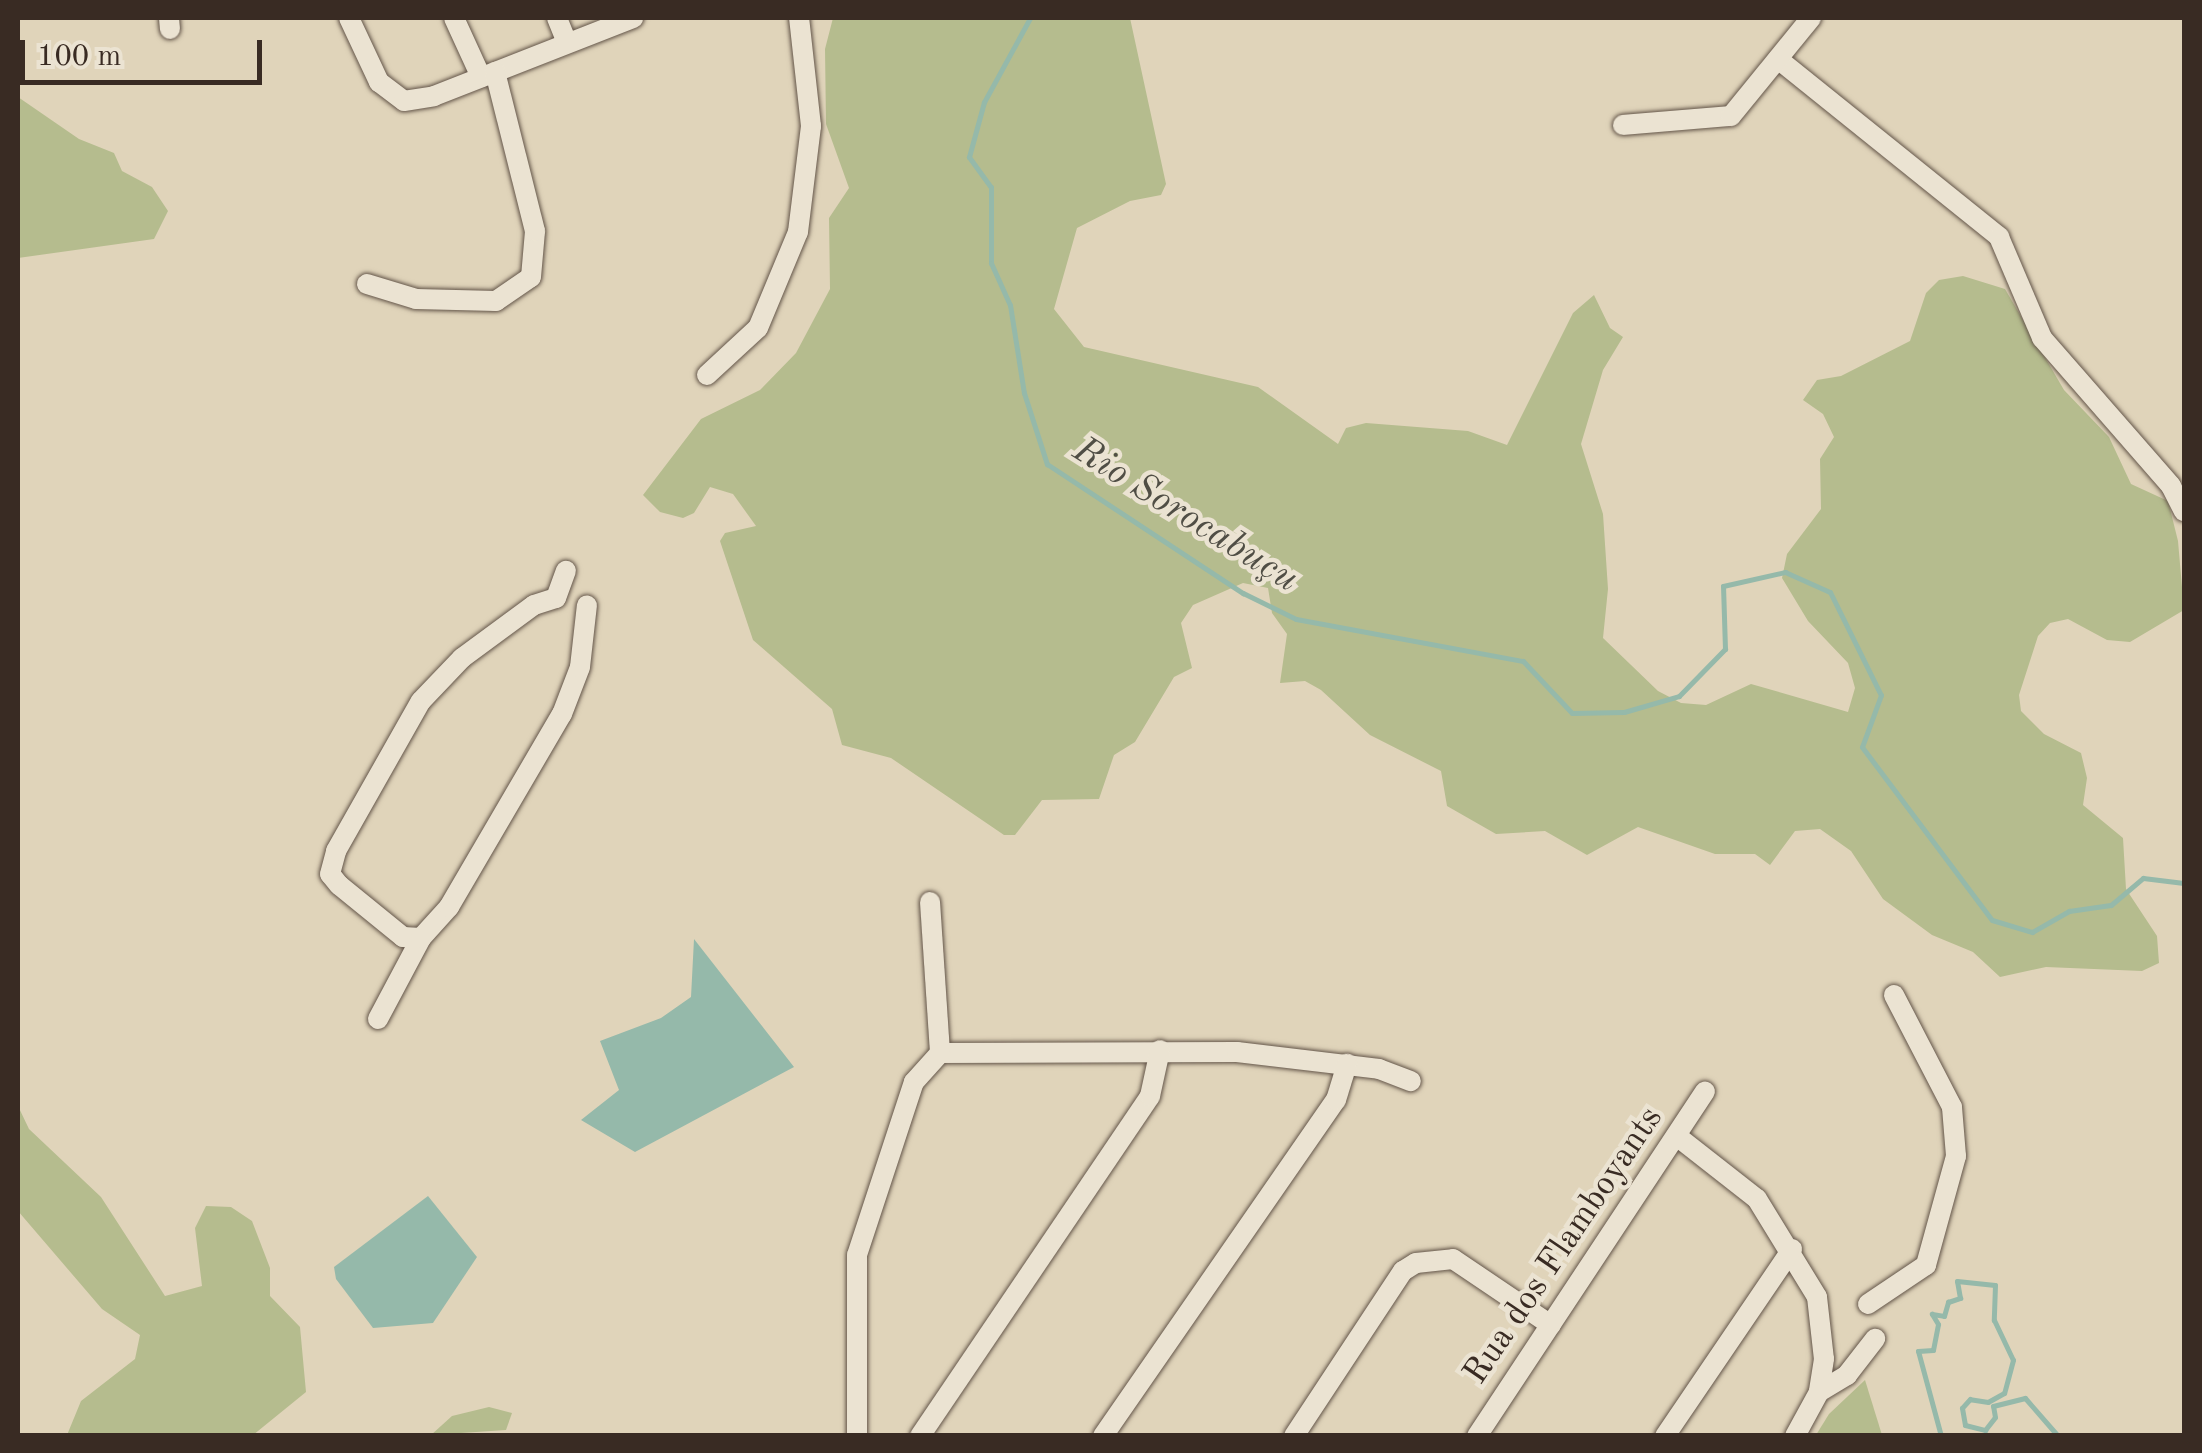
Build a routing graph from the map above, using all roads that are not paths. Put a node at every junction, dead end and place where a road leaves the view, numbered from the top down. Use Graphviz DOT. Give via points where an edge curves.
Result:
graph roads {
  1 [pos="349,18"];
  2 [pos="454,18"];
  3 [pos="557,18"];
  4 [pos="632,18"];
  5 [pos="800,18"];
  6 [pos="1811,18"];
  7 [pos="568,42"];
  8 [pos="1778,58"];
  9 [pos="488,75"];
  10 [pos="1623,125"];
  11 [pos="366,284"];
  12 [pos="707,374"];
  13 [pos="2184,511"];
  14 [pos="566,570"];
  15 [pos="587,605"];
  16 [pos="930,902"];
  17 [pos="421,938"];
  18 [pos="1894,995"];
  19 [pos="378,1019"];
  20 [pos="1160,1050"];
  21 [pos="940,1053"];
  22 [pos="1347,1064"];
  23 [pos="1411,1081"];
  24 [pos="1705,1092"];
  25 [pos="1678,1137"];
  26 [pos="1792,1249"];
  27 [pos="1868,1304"];
  28 [pos="1551,1325"];
  29 [pos="1875,1339"];
  30 [pos="1819,1392"];
  31 [pos="857,1430"];
  32 [pos="879,1436"];
  33 [pos="920,1436"];
  34 [pos="1103,1436"];
  35 [pos="1294,1436"];
  36 [pos="1477,1436"];
  37 [pos="1665,1436"];
  38 [pos="1796,1436"];
  1 -- 9 [label="street" via="379,82 396,100 434,96"];
  2 -- 9 [label="street"];
  3 -- 7 [label="street"];
  4 -- 7 [label="street"];
  5 -- 12 [label="street" via="811,126 798,232 758,328"];
  6 -- 8 [label="street"];
  7 -- 9 [label="street"];
  8 -- 10 [label="street" via="1731,116"];
  8 -- 13 [label="street" via="1999,237 2042,338 2171,486"];
  9 -- 11 [label="street" via="535,231 531,277 496,301 416,299"];
  14 -- 17 [label="street" via="556,598 534,605 462,658 421,701 336,851 330,874 340,885 402,937"];
  15 -- 17 [label="street" via="580,667 562,714 449,907"];
  16 -- 21 [label="street"];
  17 -- 19 [label="street"];
  18 -- 27 [label="street" via="1952,1106 1956,1156 1926,1265"];
  20 -- 21 [label="street"];
  20 -- 22 [label="street"];
  20 -- 33 [label="street" via="1150,1096"];
  21 -- 31 [label="street" via="914,1082 856,1255"];
  22 -- 23 [label="street"];
  22 -- 34 [label="street" via="1336,1100"];
  24 -- 25 [label="street, Rua dos Flamboyants"];
  25 -- 26 [label="street" via="1757,1199"];
  25 -- 28 [label="street, Rua dos Flamboyants"];
  26 -- 30 [label="street" via="1824,1325"];
  26 -- 37 [label="street"];
  28 -- 35 [label="street" via="1453,1260 1416,1263 1404,1271"];
  28 -- 36 [label="street, Rua dos Flamboyants"];
  29 -- 30 [label="street" via="1847,1375"];
  30 -- 38 [label="street"];
  31 -- 32 [label="street"];
}
